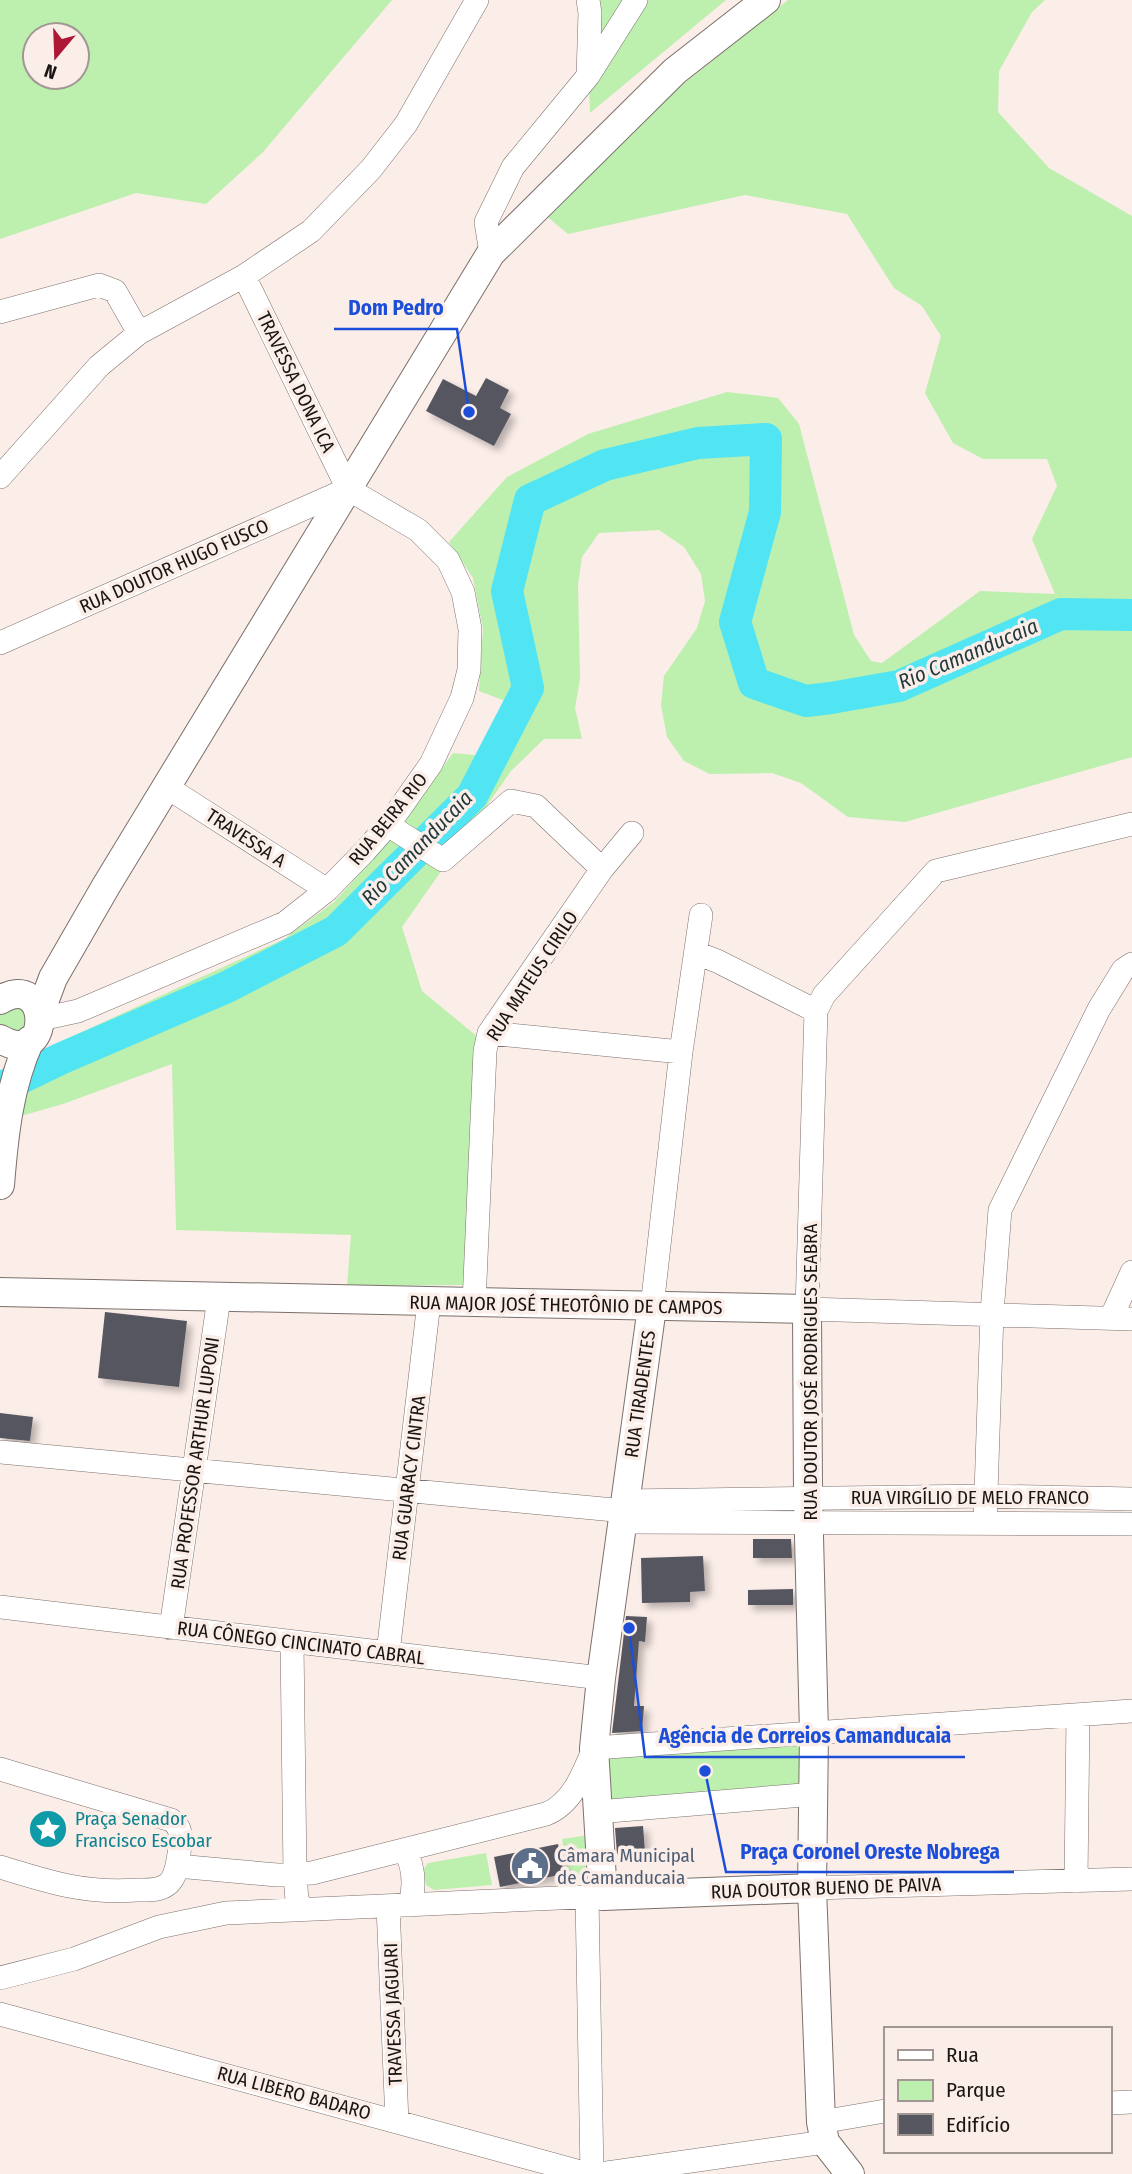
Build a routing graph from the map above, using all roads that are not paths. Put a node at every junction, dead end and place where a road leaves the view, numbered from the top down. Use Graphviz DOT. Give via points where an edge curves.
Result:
graph roads {
  1 [pos="477,0"];
  2 [pos="588,0"];
  3 [pos="636,0"];
  4 [pos="766,0"];
  5 [pos="588,76"];
  6 [pos="491,253"];
  7 [pos="244,276"];
  8 [pos="0,312"];
  9 [pos="139,333"];
  10 [pos="0,477"];
  11 [pos="348,489"];
  12 [pos="0,643"];
  13 [pos="165,786"];
  14 [pos="1132,824"];
  15 [pos="388,825"];
  16 [pos="632,833"];
  17 [pos="602,869"];
  18 [pos="327,890"];
  19 [pos="701,915"];
  20 [pos="696,953"];
  21 [pos="1129,974"];
  22 [pos="816,1011"];
  23 [pos="16,1020"];
  24 [pos="489,1033"];
  25 [pos="681,1052"];
  26 [pos="0,1185"];
  27 [pos="1132,1272"];
  28 [pos="0,1292"];
  29 [pos="219,1298"];
  30 [pos="429,1302"];
  31 [pos="474,1304"];
  32 [pos="652,1307"];
  33 [pos="807,1309"];
  34 [pos="992,1313"];
  35 [pos="1121,1319"];
  36 [pos="0,1452"];
  37 [pos="192,1472"];
  38 [pos="407,1492"];
  39 [pos="986,1496"];
  40 [pos="1132,1499"];
  41 [pos="809,1510"];
  42 [pos="625,1511"];
  43 [pos="985,1522"];
  44 [pos="1132,1524"];
  45 [pos="0,1607"];
  46 [pos="171,1628"];
  47 [pos="292,1643"];
  48 [pos="388,1653"];
  49 [pos="601,1678"];
  50 [pos="1132,1711"];
  51 [pos="1079,1715"];
  52 [pos="814,1733"];
  53 [pos="594,1748"];
  54 [pos="0,1769"];
  55 [pos="814,1794"];
  56 [pos="597,1812"];
  57 [pos="405,1850"];
  58 [pos="177,1866"];
  59 [pos="0,1867"];
  60 [pos="295,1874"];
  61 [pos="1132,1879"];
  62 [pos="1076,1881"];
  63 [pos="812,1888"];
  64 [pos="158,1889"];
  65 [pos="595,1897"];
  66 [pos="399,1905"];
  67 [pos="303,1909"];
  68 [pos="159,1927"];
  69 [pos="0,1978"];
  70 [pos="0,2014"];
  71 [pos="1132,2102"];
  72 [pos="1111,2103"];
  73 [pos="884,2111"];
  74 [pos="397,2122"];
  75 [pos="823,2132"];
  76 [pos="849,2173"];
  77 [pos="590,2174"];
  78 [pos="600,2174"];
  1 -- 7 [label="street" via="406,124 371,169 311,232"];
  2 -- 5 [label="street"];
  3 -- 5 [label="street"];
  4 -- 6 [label="main road" via="676,71"];
  5 -- 6 [label="street" via="513,167 486,222"];
  6 -- 11 [label="main road"];
  7 -- 9 [label="street"];
  7 -- 11 [label="street, TRAVESSA DONA ICA"];
  8 -- 9 [label="street" via="99,285 115,292"];
  9 -- 10 [label="street" via="99,366"];
  11 -- 12 [label="street, RUA DOUTOR HUGO FUSCO"];
  11 -- 13 [label="main road"];
  11 -- 15 [label="street, RUA BEIRA RIO" via="418,530 448,560 463,592 470,629 469,670 462,698 431,764"];
  13 -- 18 [label="street, TRAVESSA A"];
  13 -- 23 [label="main road" via="53,978"];
  14 -- 22 [label="street" via="936,871 824,995"];
  15 -- 17 [label="street" via="443,860 511,801 536,806"];
  15 -- 18 [label="street, RUA BEIRA RIO"];
  16 -- 17 [label="street, RUA MATEUS CIRILO"];
  17 -- 24 [label="street, RUA MATEUS CIRILO"];
  18 -- 23 [label="street, RUA BEIRA RIO" via="285,923 78,1011"];
  19 -- 20 [label="street, RUA TIRADENTES"];
  20 -- 22 [label="street"];
  20 -- 25 [label="street, RUA TIRADENTES"];
  21 -- 34 [label="street" via="1099,1009 1000,1210"];
  22 -- 33 [label="street, RUA DOUTOR JOSÉ RODRIGUES SEABRA"];
  23 -- 26 [label="main road"];
  24 -- 25 [label="street"];
  24 -- 31 [label="street, RUA MATEUS CIRILO"];
  25 -- 32 [label="street, RUA TIRADENTES"];
  27 -- 35 [label="street"];
  28 -- 29 [label="main road, RUA MAJOR JOSÉ THEOTÔNIO DE CAMPOS"];
  29 -- 30 [label="main road, RUA MAJOR JOSÉ THEOTÔNIO DE CAMPOS"];
  29 -- 37 [label="street, RUA PROFESSOR ARTHUR LUPONI"];
  30 -- 31 [label="main road, RUA MAJOR JOSÉ THEOTÔNIO DE CAMPOS"];
  30 -- 38 [label="street, RUA GUARACY CINTRA"];
  31 -- 32 [label="main road, RUA MAJOR JOSÉ THEOTÔNIO DE CAMPOS"];
  32 -- 33 [label="main road, RUA MAJOR JOSÉ THEOTÔNIO DE CAMPOS"];
  32 -- 42 [label="main road, RUA TIRADENTES"];
  33 -- 34 [label="street, RUA MAJOR JOSÉ THEOTÔNIO DE CAMPOS"];
  33 -- 41 [label="main road, RUA DOUTOR JOSÉ RODRIGUES SEABRA"];
  34 -- 35 [label="street, RUA MAJOR JOSÉ THEOTÔNIO DE CAMPOS"];
  34 -- 39 [label="street"];
  36 -- 37 [label="street"];
  37 -- 38 [label="street"];
  37 -- 46 [label="street, RUA PROFESSOR ARTHUR LUPONI"];
  38 -- 42 [label="street"];
  38 -- 48 [label="street, RUA GUARACY CINTRA"];
  39 -- 40 [label="street, RUA VIRGÍLIO DE MELO FRANCO"];
  39 -- 41 [label="street, RUA VIRGÍLIO DE MELO FRANCO"];
  39 -- 43 [label="street"];
  41 -- 42 [label="street"];
  41 -- 43 [label="street, RUA VIRGÍLIO DE MELO FRANCO"];
  41 -- 52 [label="main road, RUA DOUTOR JOSÉ RODRIGUES SEABRA"];
  42 -- 49 [label="main road, RUA TIRADENTES"];
  43 -- 44 [label="street, RUA VIRGÍLIO DE MELO FRANCO"];
  45 -- 46 [label="street, RUA CÔNEGO CINCINATO CABRAL"];
  46 -- 47 [label="street, RUA CÔNEGO CINCINATO CABRAL"];
  47 -- 48 [label="street, RUA CÔNEGO CINCINATO CABRAL"];
  47 -- 60 [label="street"];
  48 -- 49 [label="street, RUA CÔNEGO CINCINATO CABRAL"];
  49 -- 53 [label="main road, RUA TIRADENTES"];
  50 -- 51 [label="street"];
  51 -- 52 [label="street"];
  51 -- 62 [label="street"];
  52 -- 53 [label="street"];
  52 -- 55 [label="main road, RUA DOUTOR JOSÉ RODRIGUES SEABRA"];
  53 -- 56 [label="main road, RUA TIRADENTES"];
  53 -- 57 [label="street" via="585,1771 557,1810"];
  54 -- 58 [label="street" via="171,1820 180,1834"];
  55 -- 56 [label="street"];
  55 -- 63 [label="main road, RUA DOUTOR JOSÉ RODRIGUES SEABRA"];
  56 -- 65 [label="main road, RUA TIRADENTES"];
  57 -- 60 [label="street"];
  57 -- 66 [label="street, TRAVESSA JAGUARI" via="414,1891"];
  58 -- 60 [label="street"];
  58 -- 64 [label="street" via="174,1877"];
  59 -- 64 [label="street" via="65,1887 108,1893"];
  60 -- 67 [label="street" via="297,1901"];
  61 -- 62 [label="street, RUA DOUTOR BUENO DE PAIVA"];
  62 -- 63 [label="street, RUA DOUTOR BUENO DE PAIVA"];
  63 -- 65 [label="main road, RUA DOUTOR BUENO DE PAIVA"];
  63 -- 75 [label="main road, RUA DOUTOR JOSÉ RODRIGUES SEABRA"];
  64 -- 68 [label="street"];
  65 -- 66 [label="street"];
  65 -- 77 [label="street"];
  66 -- 67 [label="street"];
  66 -- 74 [label="street, TRAVESSA JAGUARI"];
  67 -- 68 [label="street" via="226,1913"];
  68 -- 69 [label="street" via="74,1959"];
  70 -- 74 [label="street, RUA LIBERO BADARO"];
  71 -- 72 [label="street"];
  73 -- 75 [label="street"];
  74 -- 77 [label="street, RUA LIBERO BADARO"];
  75 -- 76 [label="main road"];
  75 -- 78 [label="street"];
}
